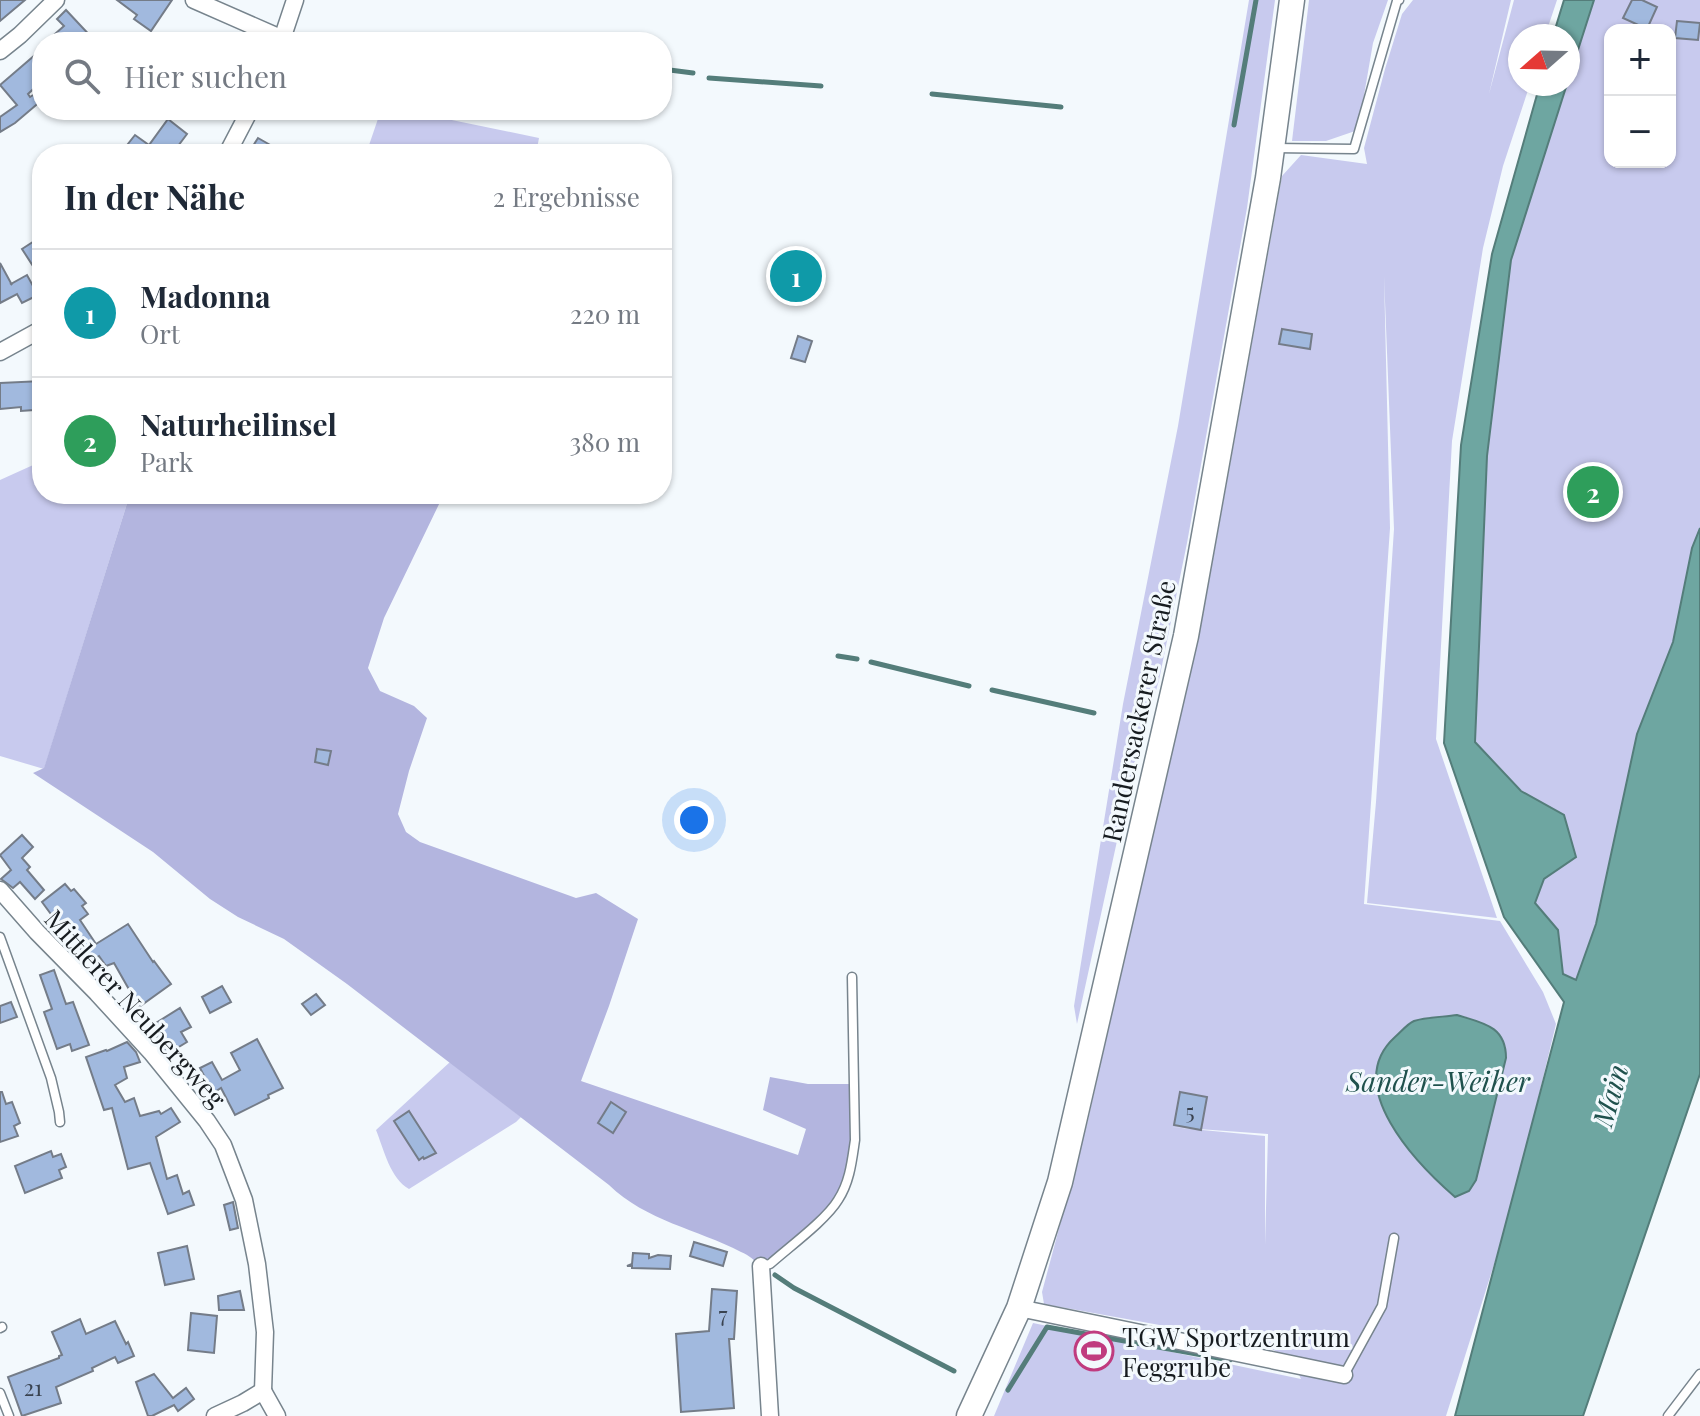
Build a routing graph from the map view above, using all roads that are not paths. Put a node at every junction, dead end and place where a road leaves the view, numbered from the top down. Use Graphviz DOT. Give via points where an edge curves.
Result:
graph roads {
  1 [pos="56,0"];
  2 [pos="194,0"];
  3 [pos="295,0"];
  4 [pos="1292,0"];
  5 [pos="1398,0"];
  6 [pos="263,32"];
  7 [pos="285,32"];
  8 [pos="0,51"];
  9 [pos="245,120"];
  10 [pos="232,144"];
  11 [pos="1273,148"];
  12 [pos="32,334"];
  13 [pos="0,352"];
  14 [pos="0,890"];
  15 [pos="0,937"];
  16 [pos="852,977"];
  17 [pos="60,1122"];
  18 [pos="1394,1238"];
  19 [pos="761,1266"];
  20 [pos="1019,1308"];
  21 [pos="1700,1374"];
  22 [pos="1344,1375"];
  23 [pos="263,1391"];
  24 [pos="0,1393"];
  25 [pos="9,1416"];
  26 [pos="215,1416"];
  27 [pos="277,1416"];
  28 [pos="770,1416"];
  29 [pos="969,1416"];
  30 [pos="1668,1416"];
  1 -- 8 [label="street"];
  2 -- 6 [label="street"];
  3 -- 7 [label="street"];
  4 -- 11 [label="main road, Randersackerer Straße"];
  5 -- 11 [label="lane" via="1354,149"];
  9 -- 10 [label="street"];
  11 -- 20 [label="main road, Randersackerer Straße" via="1186,636 1060,1182"];
  12 -- 13 [label="street"];
  14 -- 23 [label="street, Mittlerer Neubergweg" via="151,1052 223,1145 244,1200 257,1264 265,1332"];
  15 -- 17 [label="lane" via="51,1078"];
  16 -- 19 [label="lane" via="852,1164 828,1213 770,1264"];
  18 -- 22 [label="lane" via="1382,1306"];
  19 -- 28 [label="street"];
  20 -- 22 [label="street"];
  20 -- 29 [label="main road, Randersackerer Straße"];
  21 -- 30 [label="lane"];
  23 -- 26 [label="street"];
  23 -- 27 [label="street"];
  24 -- 25 [label="lane"];
}
